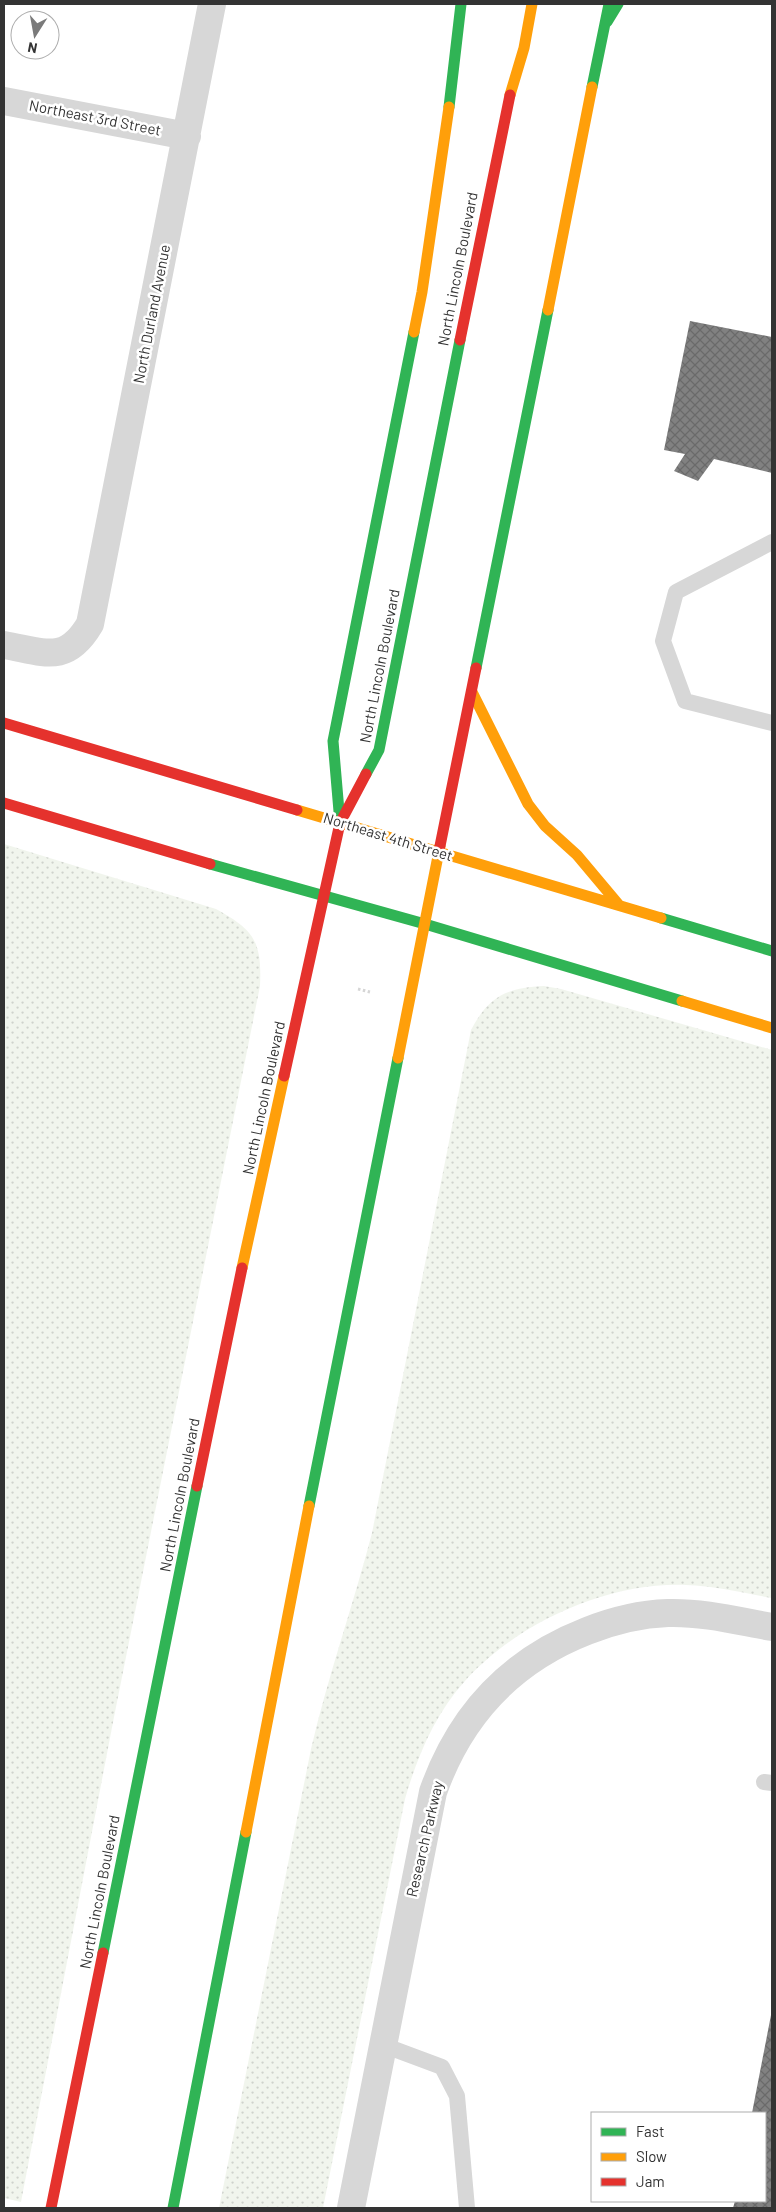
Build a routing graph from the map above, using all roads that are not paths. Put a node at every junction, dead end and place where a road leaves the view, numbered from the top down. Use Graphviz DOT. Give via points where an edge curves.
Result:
graph roads {
  1 [pos="212,4"];
  2 [pos="460,4"];
  3 [pos="532,4"];
  4 [pos="609,4"];
  5 [pos="618,4"];
  6 [pos="607,22"];
  7 [pos="4,101"];
  8 [pos="187,136"];
  9 [pos="772,542"];
  10 [pos="4,645"];
  11 [pos="472,692"];
  12 [pos="4,723"];
  13 [pos="772,723"];
  14 [pos="4,803"];
  15 [pos="340,823"];
  16 [pos="440,852"];
  17 [pos="324,897"];
  18 [pos="619,905"];
  19 [pos="425,924"];
  20 [pos="772,951"];
  21 [pos="772,1028"];
  22 [pos="772,1627"];
  23 [pos="383,2045"];
  24 [pos="51,2208"];
  25 [pos="173,2208"];
  26 [pos="351,2208"];
  27 [pos="467,2208"];
  1 -- 8 [label="street, North Durland Avenue"];
  2 -- 15 [label="main road" via="422,292 334,741"];
  3 -- 15 [label="main road, North Lincoln Boulevard" via="524,48 505,110 379,750"];
  4 -- 6 [label="main road"];
  5 -- 6 [label="main road"];
  6 -- 11 [label="main road"];
  7 -- 8 [label="street, Northeast 3rd Street"];
  8 -- 10 [label="street, North Durland Avenue" via="90,624 67,651 53,653"];
  9 -- 13 [label="lane" via="676,592 663,641 685,701"];
  11 -- 16 [label="main road"];
  11 -- 18 [label="main road" via="528,804"];
  12 -- 15 [label="main road, Northeast 4th Street"];
  14 -- 17 [label="main road"];
  15 -- 16 [label="main road, Northeast 4th Street"];
  15 -- 17 [label="main road, North Lincoln Boulevard"];
  16 -- 18 [label="main road, Northeast 4th Street"];
  16 -- 19 [label="main road"];
  17 -- 19 [label="main road"];
  17 -- 24 [label="main road, North Lincoln Boulevard" via="234,1306"];
  18 -- 20 [label="main road, Northeast 4th Street"];
  19 -- 21 [label="main road"];
  19 -- 25 [label="main road"];
  22 -- 23 [label="street, Research Parkway" via="689,1613 634,1617 602,1625 546,1649 496,1688 458,1737 433,1792"];
  23 -- 26 [label="street, Research Parkway"];
  23 -- 27 [label="lane" via="442,2067 457,2096"];
}
